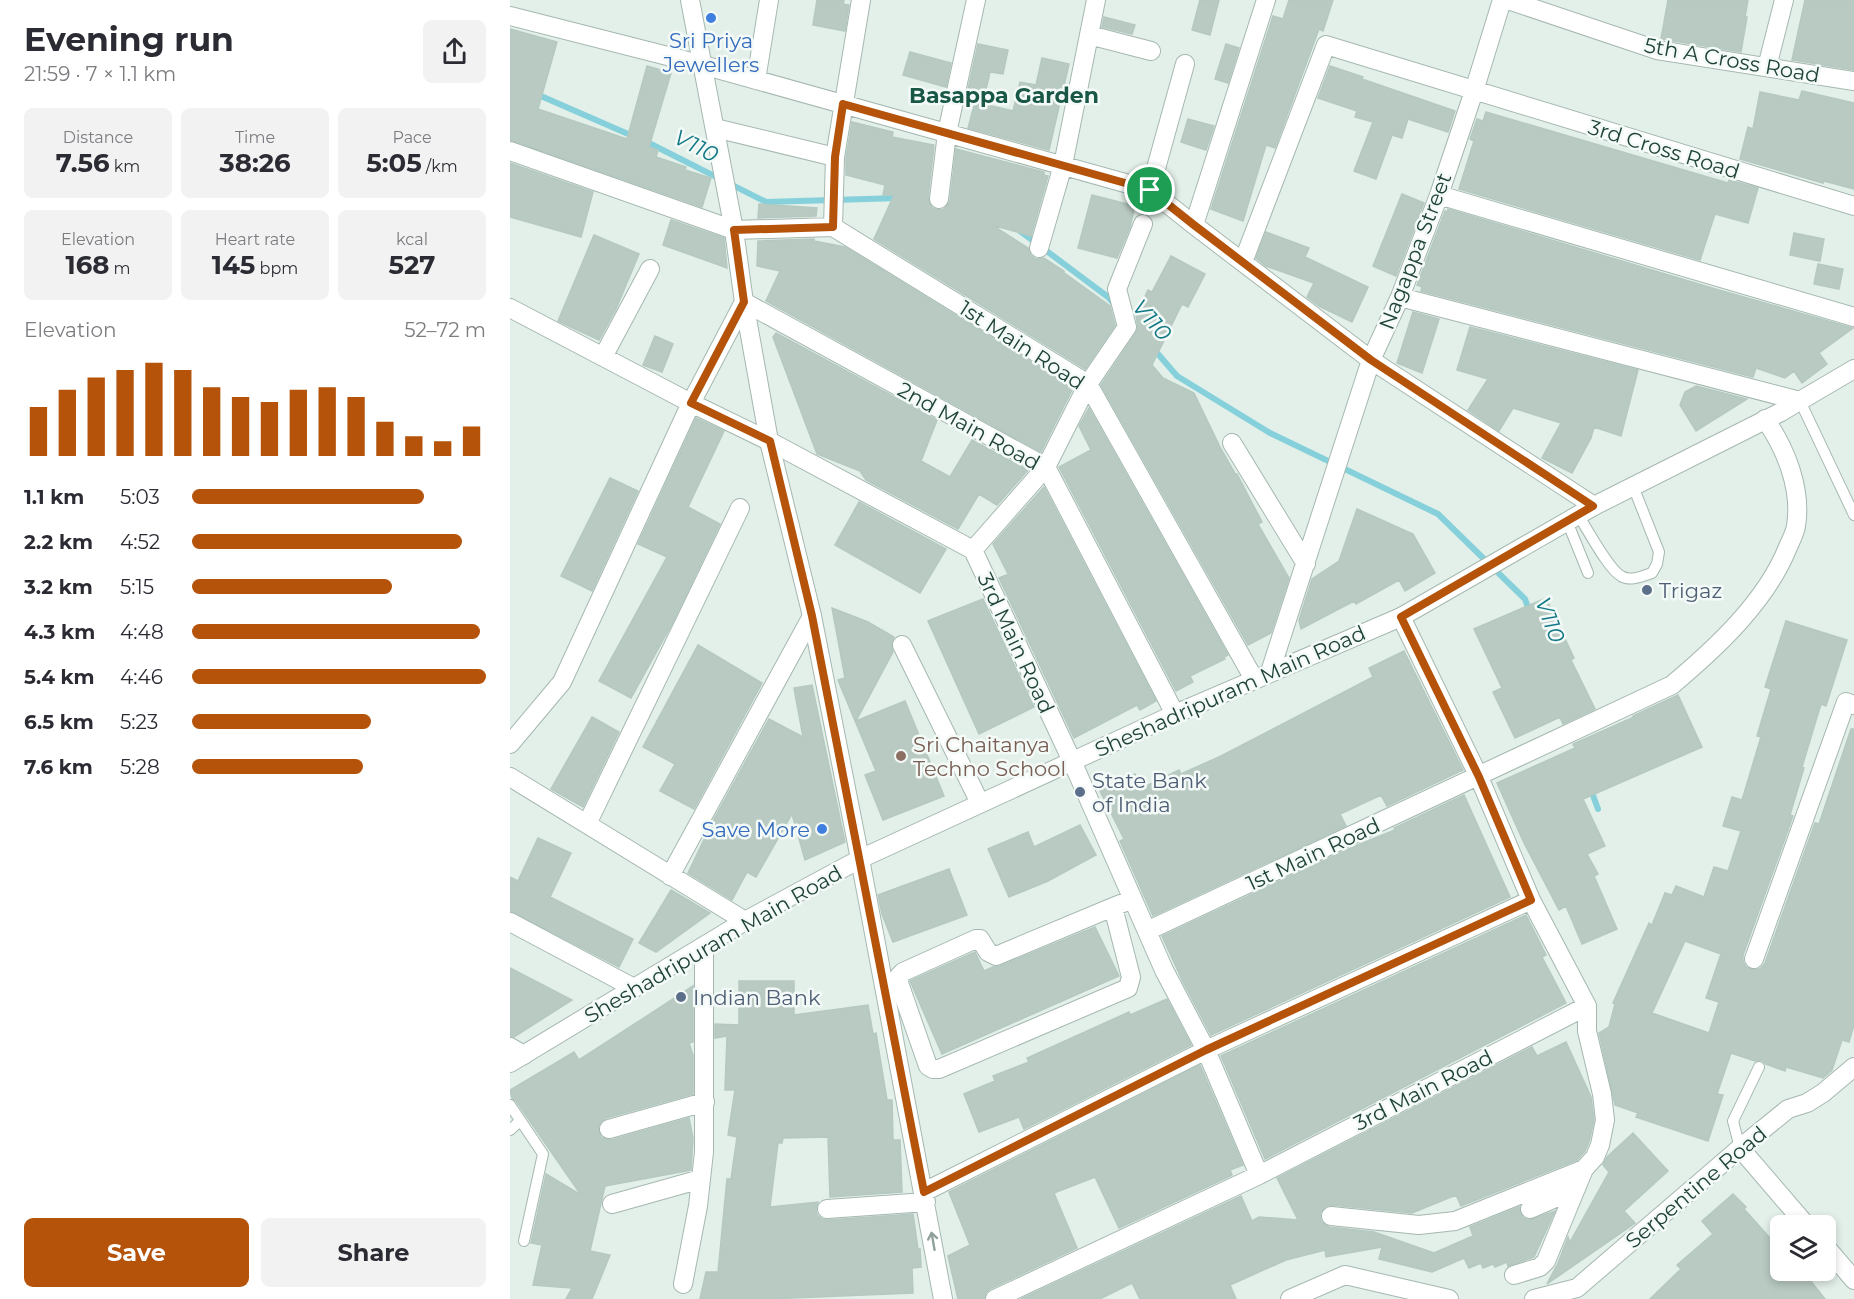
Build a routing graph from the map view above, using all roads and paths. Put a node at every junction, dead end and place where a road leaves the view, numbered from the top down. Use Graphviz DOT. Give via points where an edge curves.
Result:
graph roads {
  1 [pos="690,0"];
  2 [pos="769,0"];
  3 [pos="861,0"];
  4 [pos="976,0"];
  5 [pos="1096,0"];
  6 [pos="1266,0"];
  7 [pos="1502,0"];
  8 [pos="1508,0"];
  9 [pos="1784,0"];
  10 [pos="510,16"];
  11 [pos="1089,35"];
  12 [pos="1151,51"];
  13 [pos="1185,64"];
  14 [pos="703,65"];
  15 [pos="1767,67"];
  16 [pos="756,80"];
  17 [pos="1854,81"];
  18 [pos="1474,91"];
  19 [pos="843,104"];
  20 [pos="715,128"];
  21 [pos="947,133"];
  22 [pos="510,151"];
  23 [pos="835,157"];
  24 [pos="1063,165"];
  25 [pos="1150,190"];
  26 [pos="1438,195"];
  27 [pos="939,199"];
  28 [pos="1854,206"];
  29 [pos="1143,224"];
  30 [pos="1194,225"];
  31 [pos="833,227"];
  32 [pos="734,230"];
  33 [pos="1039,248"];
  34 [pos="1243,262"];
  35 [pos="651,269"];
  36 [pos="1401,297"];
  37 [pos="744,302"];
  38 [pos="510,308"];
  39 [pos="1854,317"];
  40 [pos="603,357"];
  41 [pos="1371,360"];
  42 [pos="1854,369"];
  43 [pos="1088,384"];
  44 [pos="1800,401"];
  45 [pos="691,403"];
  46 [pos="1765,419"];
  47 [pos="770,441"];
  48 [pos="1232,444"];
  49 [pos="1046,467"];
  50 [pos="1633,486"];
  51 [pos="740,508"];
  52 [pos="1579,514"];
  53 [pos="1854,515"];
  54 [pos="973,550"];
  55 [pos="1306,564"];
  56 [pos="1588,573"];
  57 [pos="812,616"];
  58 [pos="1401,617"];
  59 [pos="902,645"];
  60 [pos="1262,675"];
  61 [pos="1854,705"];
  62 [pos="1175,714"];
  63 [pos="510,744"];
  64 [pos="1072,760"];
  65 [pos="510,777"];
  66 [pos="1479,777"];
  67 [pos="980,803"];
  68 [pos="587,824"];
  69 [pos="860,859"];
  70 [pos="670,876"];
  71 [pos="1132,899"];
  72 [pos="1531,900"];
  73 [pos="1113,907"];
  74 [pos="745,921"];
  75 [pos="510,922"];
  76 [pos="1147,931"];
  77 [pos="704,946"];
  78 [pos="1754,959"];
  79 [pos="634,988"];
  80 [pos="1587,1006"];
  81 [pos="1854,1049"];
  82 [pos="1206,1050"];
  83 [pos="515,1055"];
  84 [pos="1760,1067"];
  85 [pos="1850,1069"];
  86 [pos="705,1102"];
  87 [pos="510,1105"];
  88 [pos="520,1120"];
  89 [pos="609,1129"];
  90 [pos="510,1131"];
  91 [pos="1740,1148"];
  92 [pos="1584,1169"];
  93 [pos="1258,1175"];
  94 [pos="701,1179"];
  95 [pos="1576,1189"];
  96 [pos="925,1197"];
  97 [pos="612,1204"];
  98 [pos="827,1209"];
  99 [pos="1530,1209"];
  100 [pos="1798,1215"];
  101 [pos="1331,1216"];
  102 [pos="524,1241"];
  103 [pos="1836,1259"];
  104 [pos="1514,1275"];
  105 [pos="1854,1280"];
  106 [pos="683,1284"];
  107 [pos="1310,1293"];
  108 [pos="931,1299"];
  109 [pos="943,1299"];
  110 [pos="995,1299"];
  111 [pos="1290,1299"];
  112 [pos="1449,1299"];
  113 [pos="1534,1299"];
  1 -- 14 [label="street"];
  2 -- 16 [label="street"];
  3 -- 19 [label="street"];
  4 -- 21 [label="street"];
  5 -- 11 [label="street"];
  6 -- 30 [label="street"];
  7 -- 18 [label="street, Nagappa Street"];
  8 -- 15 [label="street, 5th A Cross Road" via="1656,50"];
  9 -- 15 [label="street"];
  10 -- 14 [label="street"];
  11 -- 12 [label="street"];
  11 -- 24 [label="street"];
  13 -- 25 [label="street"];
  14 -- 16 [label="street"];
  14 -- 20 [label="street"];
  15 -- 17 [label="street, 5th A Cross Road"];
  16 -- 19 [label="street"];
  18 -- 26 [label="street, Nagappa Street"];
  18 -- 28 [label="street, 3rd Cross Road"];
  18 -- 34 [label="street, 3rd Cross Road" via="1326,45"];
  19 -- 21 [label="street"];
  19 -- 23 [label="street"];
  20 -- 23 [label="street"];
  20 -- 32 [label="street"];
  21 -- 24 [label="street"];
  21 -- 27 [label="street"];
  22 -- 32 [label="street"];
  23 -- 31 [label="street"];
  24 -- 25 [label="street"];
  24 -- 33 [label="street"];
  25 -- 30 [label="street"];
  26 -- 36 [label="street, Nagappa Street"];
  26 -- 39 [label="street"];
  29 -- 43 [label="street" via="1117,289 1127,327"];
  30 -- 34 [label="street"];
  31 -- 32 [label="street"];
  31 -- 43 [label="street, 1st Main Road"];
  32 -- 37 [label="street"];
  34 -- 41 [label="street"];
  35 -- 40 [label="street"];
  36 -- 41 [label="street, Nagappa Street"];
  36 -- 44 [label="street"];
  37 -- 45 [label="street"];
  37 -- 47 [label="street"];
  37 -- 49 [label="street, 2nd Main Road"];
  38 -- 40 [label="street, 3rd Main Road"];
  40 -- 45 [label="street, 3rd Main Road"];
  41 -- 52 [label="street"];
  41 -- 55 [label="street, Nagappa Street"];
  42 -- 44 [label="street, Sheshadripuram Main Road"];
  43 -- 49 [label="street"];
  43 -- 60 [label="street, 1st Main Road"];
  44 -- 46 [label="street, Sheshadripuram Main Road"];
  44 -- 53 [label="lane"];
  45 -- 47 [label="street, 3rd Main Road"];
  45 -- 63 [label="street" via="562,682"];
  46 -- 50 [label="street, Sheshadripuram Main Road"];
  46 -- 66 [label="street, 1st Main Road" via="1794,480 1798,504 1796,528 1781,565 1752,605 1706,657 1672,685"];
  47 -- 54 [label="street, 3rd Main Road"];
  47 -- 57 [label="street"];
  48 -- 55 [label="street"];
  49 -- 54 [label="street"];
  49 -- 62 [label="street, 2nd Main Road"];
  50 -- 52 [label="street, Sheshadripuram Main Road"];
  50 -- 52 [label="lane" via="1659,552 1652,573 1633,579 1621,577"];
  51 -- 68 [label="street"];
  52 -- 56 [label="lane"];
  52 -- 58 [label="street, Sheshadripuram Main Road"];
  54 -- 64 [label="street, 3rd Main Road"];
  55 -- 60 [label="street, Nagappa Street"];
  57 -- 69 [label="street"];
  57 -- 70 [label="street"];
  58 -- 60 [label="street, Sheshadripuram Main Road"];
  58 -- 66 [label="street"];
  59 -- 67 [label="street"];
  60 -- 62 [label="street, Sheshadripuram Main Road"];
  61 -- 78 [label="street" via="1846,702"];
  62 -- 64 [label="street, Sheshadripuram Main Road"];
  64 -- 67 [label="street, Sheshadripuram Main Road"];
  64 -- 71 [label="street, 3rd Main Road"];
  65 -- 68 [label="street"];
  66 -- 72 [label="street"];
  66 -- 76 [label="street, 1st Main Road"];
  67 -- 69 [label="street, Sheshadripuram Main Road"];
  68 -- 70 [label="street"];
  69 -- 74 [label="street, Sheshadripuram Main Road"];
  69 -- 96 [label="street"];
  70 -- 74 [label="street"];
  71 -- 73 [label="street"];
  71 -- 76 [label="street, 3rd Main Road"];
  72 -- 80 [label="street"];
  72 -- 82 [label="street"];
  73 -- 73 [label="street" via="996,956 976,939 903,972 899,983 928,1066 939,1069 1128,988 1131,977"];
  74 -- 77 [label="street, Sheshadripuram Main Road"];
  75 -- 79 [label="street"];
  76 -- 82 [label="street, 3rd Main Road"];
  77 -- 79 [label="street, Sheshadripuram Main Road"];
  77 -- 86 [label="street"];
  79 -- 83 [label="street, Sheshadripuram Main Road"];
  80 -- 92 [label="street" via="1587,1031 1605,1120 1595,1157"];
  80 -- 93 [label="street, 3rd Main Road"];
  81 -- 85 [label="street"];
  82 -- 93 [label="street, 3rd Main Road"];
  82 -- 96 [label="street"];
  84 -- 91 [label="lane" via="1733,1121"];
  85 -- 91 [label="street, Serpentine Road" via="1823,1093 1788,1109"];
  86 -- 89 [label="street"];
  86 -- 94 [label="street"];
  87 -- 88 [label="lane"];
  88 -- 90 [label="lane"];
  88 -- 102 [label="lane" via="543,1154"];
  91 -- 100 [label="street"];
  91 -- 113 [label="street, Serpentine Road" via="1577,1288"];
  92 -- 95 [label="street"];
  92 -- 101 [label="street" via="1455,1221 1419,1225"];
  93 -- 110 [label="street, 3rd Main Road"];
  94 -- 97 [label="street"];
  94 -- 106 [label="street"];
  95 -- 99 [label="street"];
  95 -- 104 [label="street" via="1546,1261 1540,1267"];
  96 -- 98 [label="street"];
  109 -- 96 [label="street, one-way"];
  103 -- 105 [label="street"];
  107 -- 111 [label="street"];
  107 -- 112 [label="street" via="1345,1275"];
  108 -- 109 [label="street"];
}
